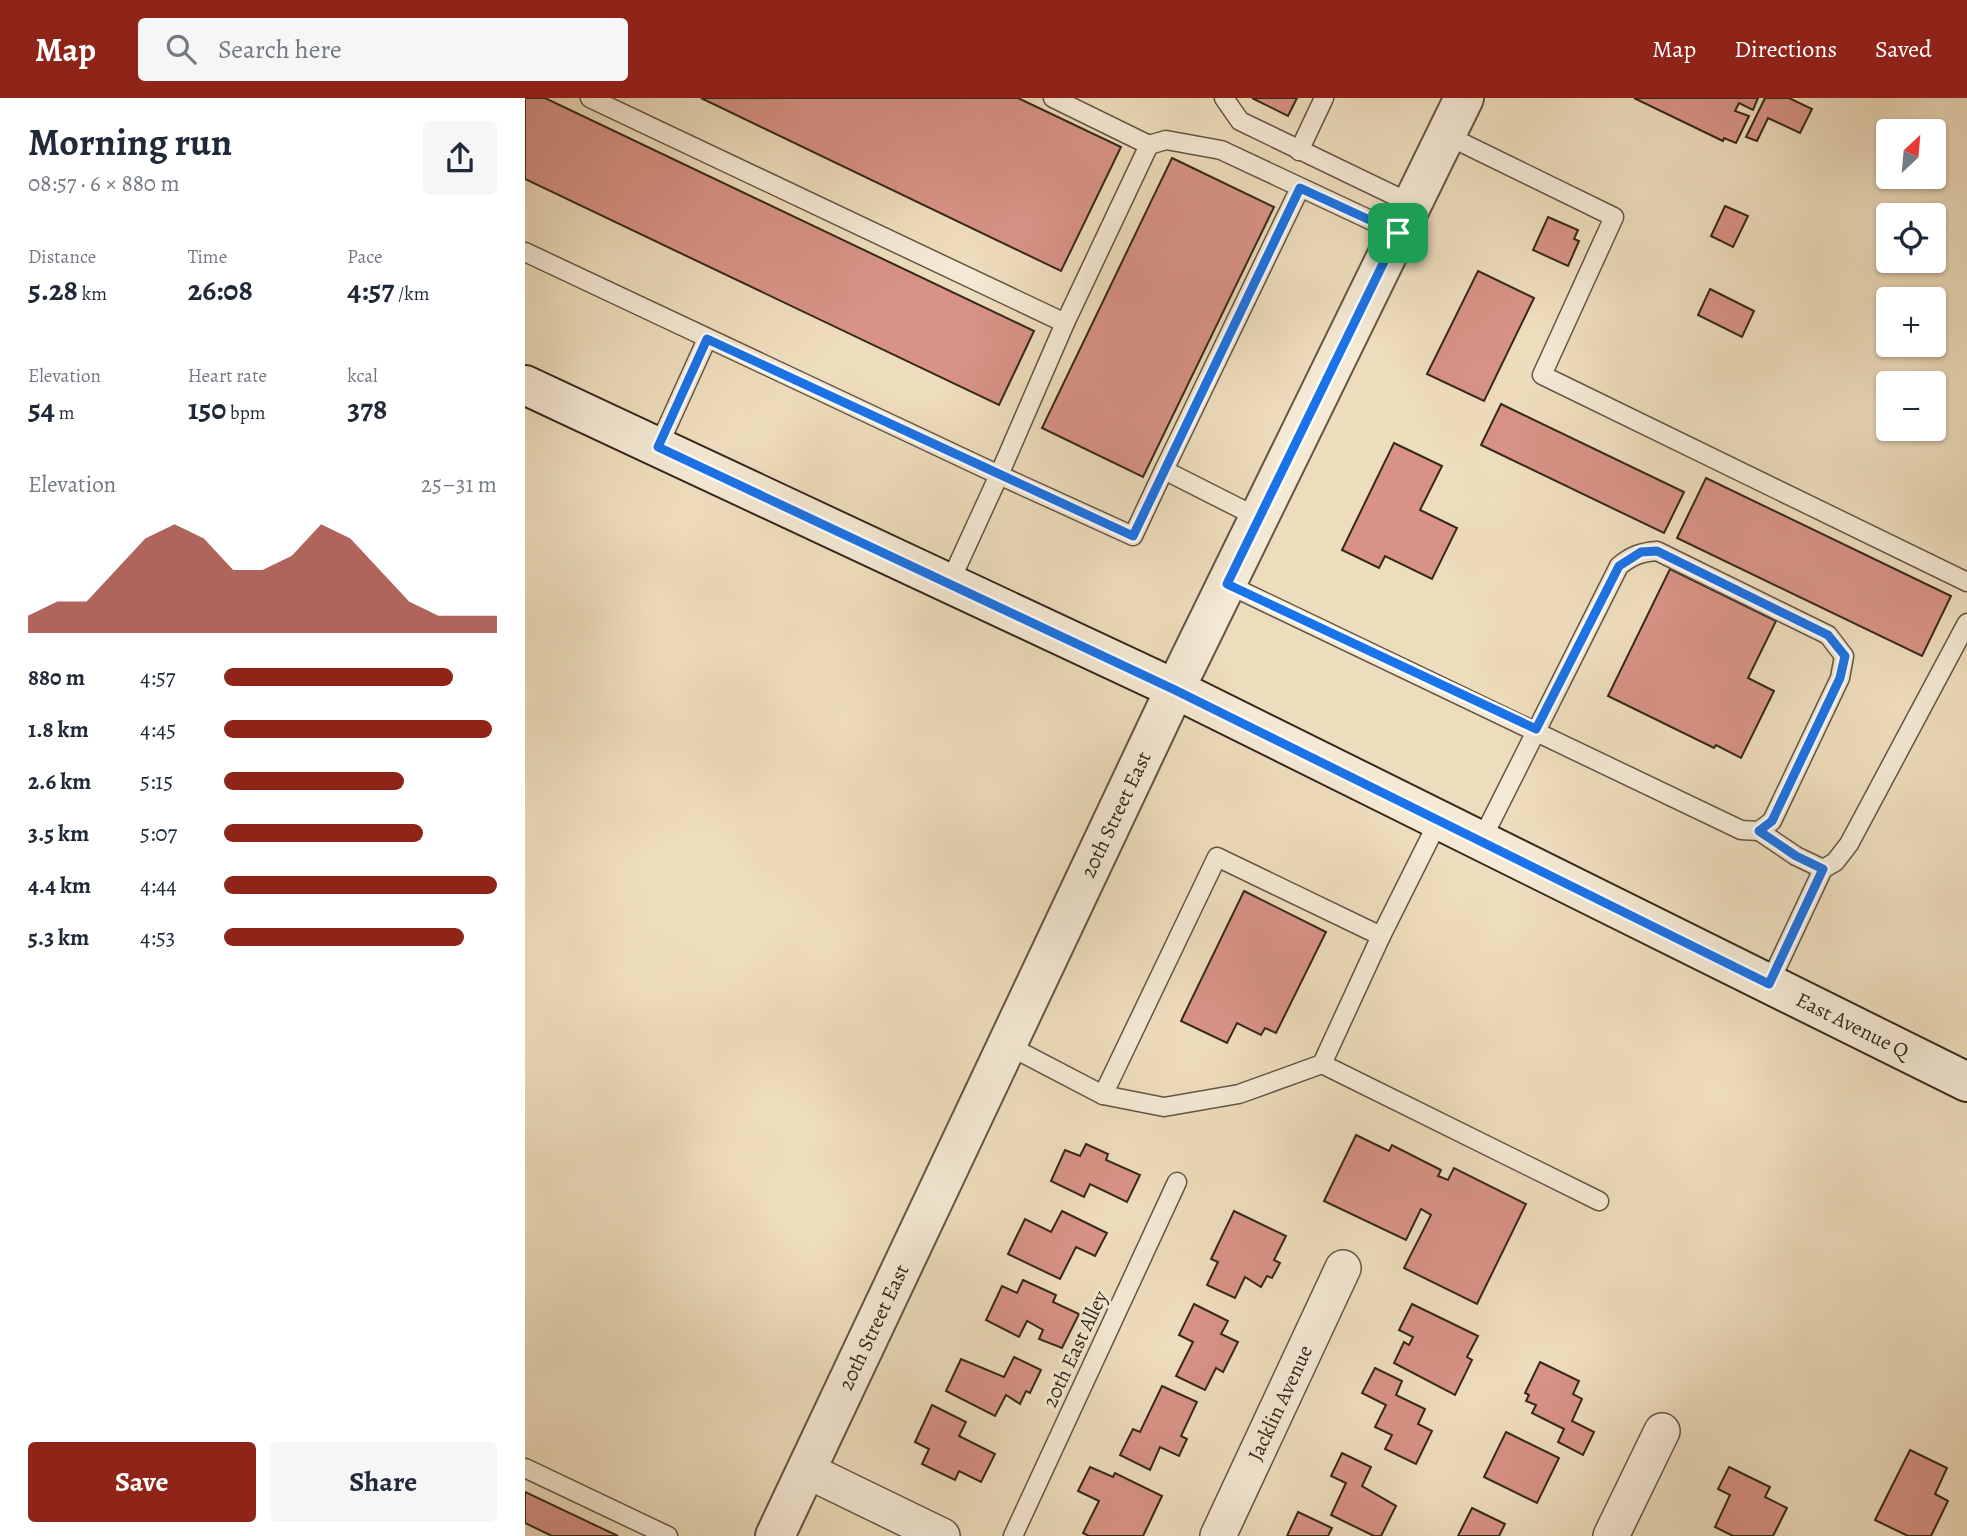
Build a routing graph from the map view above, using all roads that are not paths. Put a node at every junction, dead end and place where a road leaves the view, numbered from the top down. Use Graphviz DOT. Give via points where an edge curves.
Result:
graph roads {
  1 [pos="590,98"];
  2 [pos="1053,98"];
  3 [pos="1224,98"];
  4 [pos="1324,98"];
  5 [pos="1464,98"];
  6 [pos="1445,135"];
  7 [pos="1149,145"];
  8 [pos="1299,151"];
  9 [pos="1300,188"];
  10 [pos="1405,219"];
  11 [pos="525,252"];
  12 [pos="1065,323"];
  13 [pos="707,339"];
  14 [pos="525,384"];
  15 [pos="658,447"];
  16 [pos="1164,470"];
  17 [pos="999,475"];
  18 [pos="1259,518"];
  19 [pos="1967,582"];
  20 [pos="949,584"];
  21 [pos="1227,584"];
  22 [pos="1967,623"];
  23 [pos="1175,690"];
  24 [pos="1536,729"];
  25 [pos="1439,820"];
  26 [pos="1759,831"];
  27 [pos="1481,841"];
  28 [pos="1823,869"];
  29 [pos="1381,936"];
  30 [pos="1769,984"];
  31 [pos="1007,1045"];
  32 [pos="1322,1064"];
  33 [pos="1967,1082"];
  34 [pos="1103,1095"];
  35 [pos="1177,1182"];
  36 [pos="1599,1201"];
  37 [pos="1343,1268"];
  38 [pos="1662,1431"];
  39 [pos="525,1468"];
  40 [pos="806,1470"];
  41 [pos="668,1536"];
  42 [pos="775,1536"];
  43 [pos="942,1536"];
  44 [pos="1013,1536"];
  45 [pos="1219,1536"];
  46 [pos="1611,1536"];
  1 -- 12 [label="lane"];
  2 -- 7 [label="lane"];
  3 -- 8 [label="lane" via="1240,121"];
  4 -- 8 [label="lane"];
  5 -- 6 [label="main road, 20th Street East"];
  6 -- 10 [label="main road, 20th Street East"];
  6 -- 19 [label="lane" via="1614,217 1542,375"];
  7 -- 9 [label="lane" via="1166,140 1221,150"];
  7 -- 12 [label="lane"];
  8 -- 10 [label="lane"];
  9 -- 10 [label="lane"];
  9 -- 16 [label="lane"];
  10 -- 18 [label="main road, 20th Street East"];
  11 -- 13 [label="lane"];
  12 -- 17 [label="lane"];
  13 -- 15 [label="lane"];
  13 -- 17 [label="lane"];
  14 -- 15 [label="main road, East Avenue Q"];
  15 -- 20 [label="main road, East Avenue Q"];
  16 -- 17 [label="lane" via="1133,536"];
  16 -- 18 [label="lane"];
  17 -- 20 [label="lane"];
  18 -- 21 [label="main road, 20th Street East"];
  20 -- 23 [label="main road, East Avenue Q"];
  21 -- 23 [label="main road, 20th Street East"];
  21 -- 24 [label="lane"];
  22 -- 28 [label="lane" via="1849,844"];
  23 -- 25 [label="main road, East Avenue Q"];
  23 -- 31 [label="main road, 20th Street East"];
  24 -- 26 [label="lane" via="1741,830"];
  24 -- 26 [label="lane" via="1619,566 1641,552 1657,551 1828,635 1845,656 1840,678 1772,821"];
  24 -- 27 [label="lane"];
  25 -- 27 [label="main road, East Avenue Q"];
  25 -- 29 [label="lane"];
  26 -- 28 [label="lane"];
  27 -- 30 [label="main road, East Avenue Q"];
  28 -- 30 [label="lane"];
  29 -- 32 [label="lane"];
  29 -- 34 [label="lane" via="1217,857"];
  30 -- 33 [label="main road, East Avenue Q"];
  31 -- 34 [label="lane"];
  31 -- 40 [label="main road, 20th Street East"];
  32 -- 34 [label="lane" via="1239,1094 1164,1107"];
  32 -- 36 [label="lane"];
  35 -- 44 [label="lane, 20th East Alley"];
  37 -- 45 [label="street, Jacklin Avenue"];
  38 -- 46 [label="street"];
  39 -- 41 [label="lane"];
  40 -- 42 [label="main road, 20th Street East"];
  40 -- 43 [label="street"];
}
